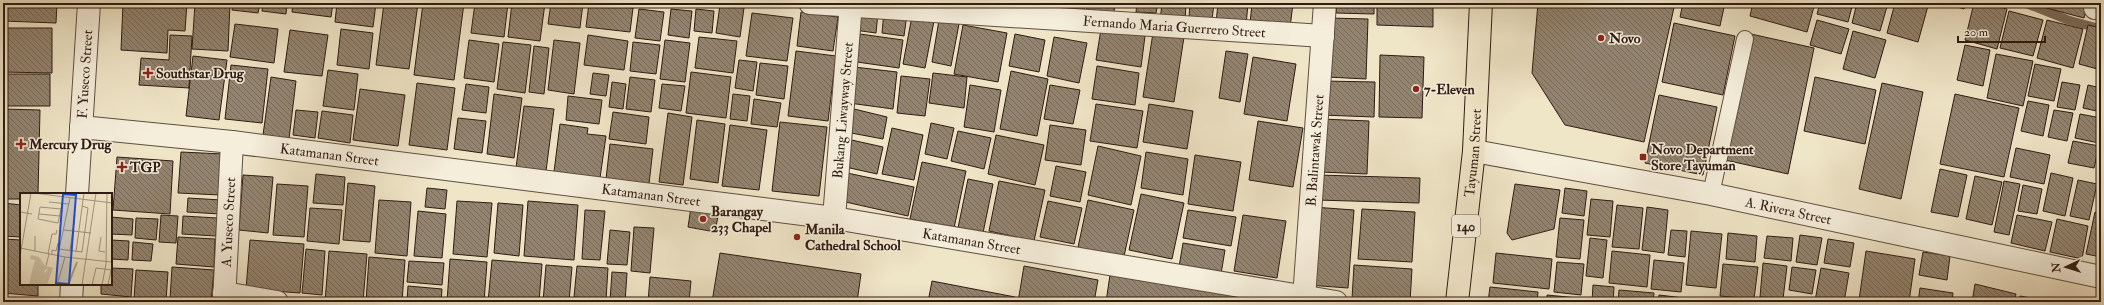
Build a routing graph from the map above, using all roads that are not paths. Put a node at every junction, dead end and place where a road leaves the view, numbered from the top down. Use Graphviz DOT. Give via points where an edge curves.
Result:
graph roads {
  1 [pos="89,3"];
  2 [pos="810,3"];
  3 [pos="1325,3"];
  4 [pos="1481,3"];
  5 [pos="851,4"];
  6 [pos="1323,36"];
  7 [pos="1745,39"];
  8 [pos="81,127"];
  9 [pos="232,142"];
  10 [pos="1474,151"];
  11 [pos="77,193"];
  12 [pos="1711,194"];
  13 [pos="834,218"];
  14 [pos="2101,277"];
  15 [pos="72,285"];
  16 [pos="224,298"];
  17 [pos="1304,298"];
  18 [pos="71,302"];
  19 [pos="277,302"];
  20 [pos="1336,302"];
  21 [pos="1457,302"];
  1 -- 8 [label="street, F. Yuseco Street"];
  2 -- 5 [label="street, Fernando Maria Guerrero Street"];
  3 -- 6 [label="street, B. Balintawak Street"];
  4 -- 10 [label="main road, Tayuman Street / 140"];
  5 -- 6 [label="street, Fernando Maria Guerrero Street"];
  5 -- 13 [label="street, Bukang Liwayway Street"];
  6 -- 17 [label="street, B. Balintawak Street"];
  7 -- 12 [label="lane"];
  8 -- 9 [label="street, Katamanan Street"];
  8 -- 11 [label="street, F. Yuseco Street"];
  9 -- 13 [label="street, Katamanan Street"];
  9 -- 16 [label="street, A. Yuseco Street"];
  10 -- 12 [label="street, A. Rivera Street"];
  10 -- 21 [label="main road, Tayuman Street / 140"];
  12 -- 14 [label="street, A. Rivera Street"];
  13 -- 17 [label="street, Katamanan Street"];
  15 -- 18 [label="street"];
  16 -- 19 [label="street"];
  17 -- 20 [label="street, Katamanan Street"];
}
